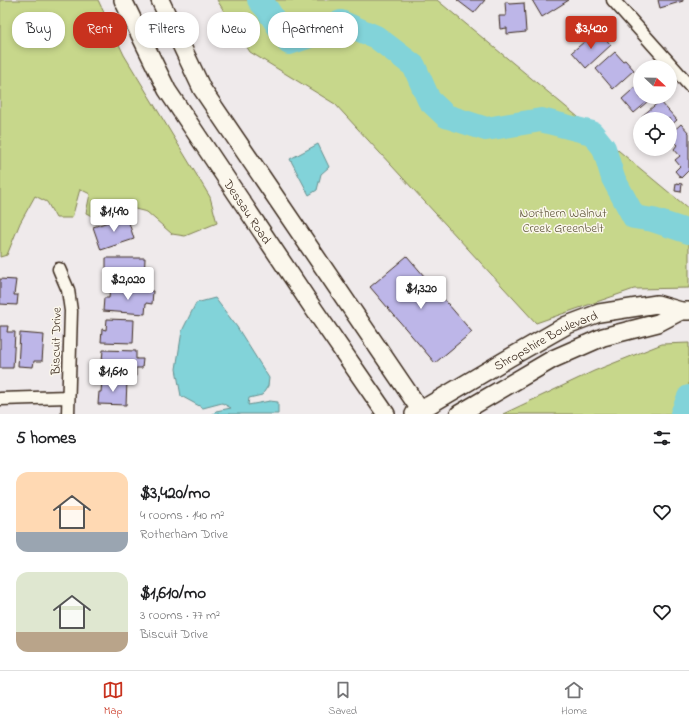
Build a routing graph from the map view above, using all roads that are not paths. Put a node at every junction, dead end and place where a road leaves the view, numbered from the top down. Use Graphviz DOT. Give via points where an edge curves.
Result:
graph roads {
  1 [pos="160,0"];
  2 [pos="613,0"];
  3 [pos="124,3"];
  4 [pos="689,85"];
  5 [pos="59,269"];
  6 [pos="685,311"];
  7 [pos="68,397"];
  8 [pos="0,399"];
  9 [pos="419,413"];
  10 [pos="68,414"];
  11 [pos="386,414"];
  12 [pos="459,414"];
  1 -- 9 [label="main road" via="202,89"];
  2 -- 4 [label="street"];
  3 -- 11 [label="main road, Dessau Road" via="166,90"];
  5 -- 7 [label="street, Biscuit Drive" via="68,290 71,311"];
  6 -- 9 [label="main road, Shropshire Boulevard" via="657,304 599,313 567,325"];
  6 -- 12 [label="main road, Shropshire Boulevard" via="658,323 604,337 553,360"];
  7 -- 8 [label="street"];
  7 -- 10 [label="street, Biscuit Drive"];
}
